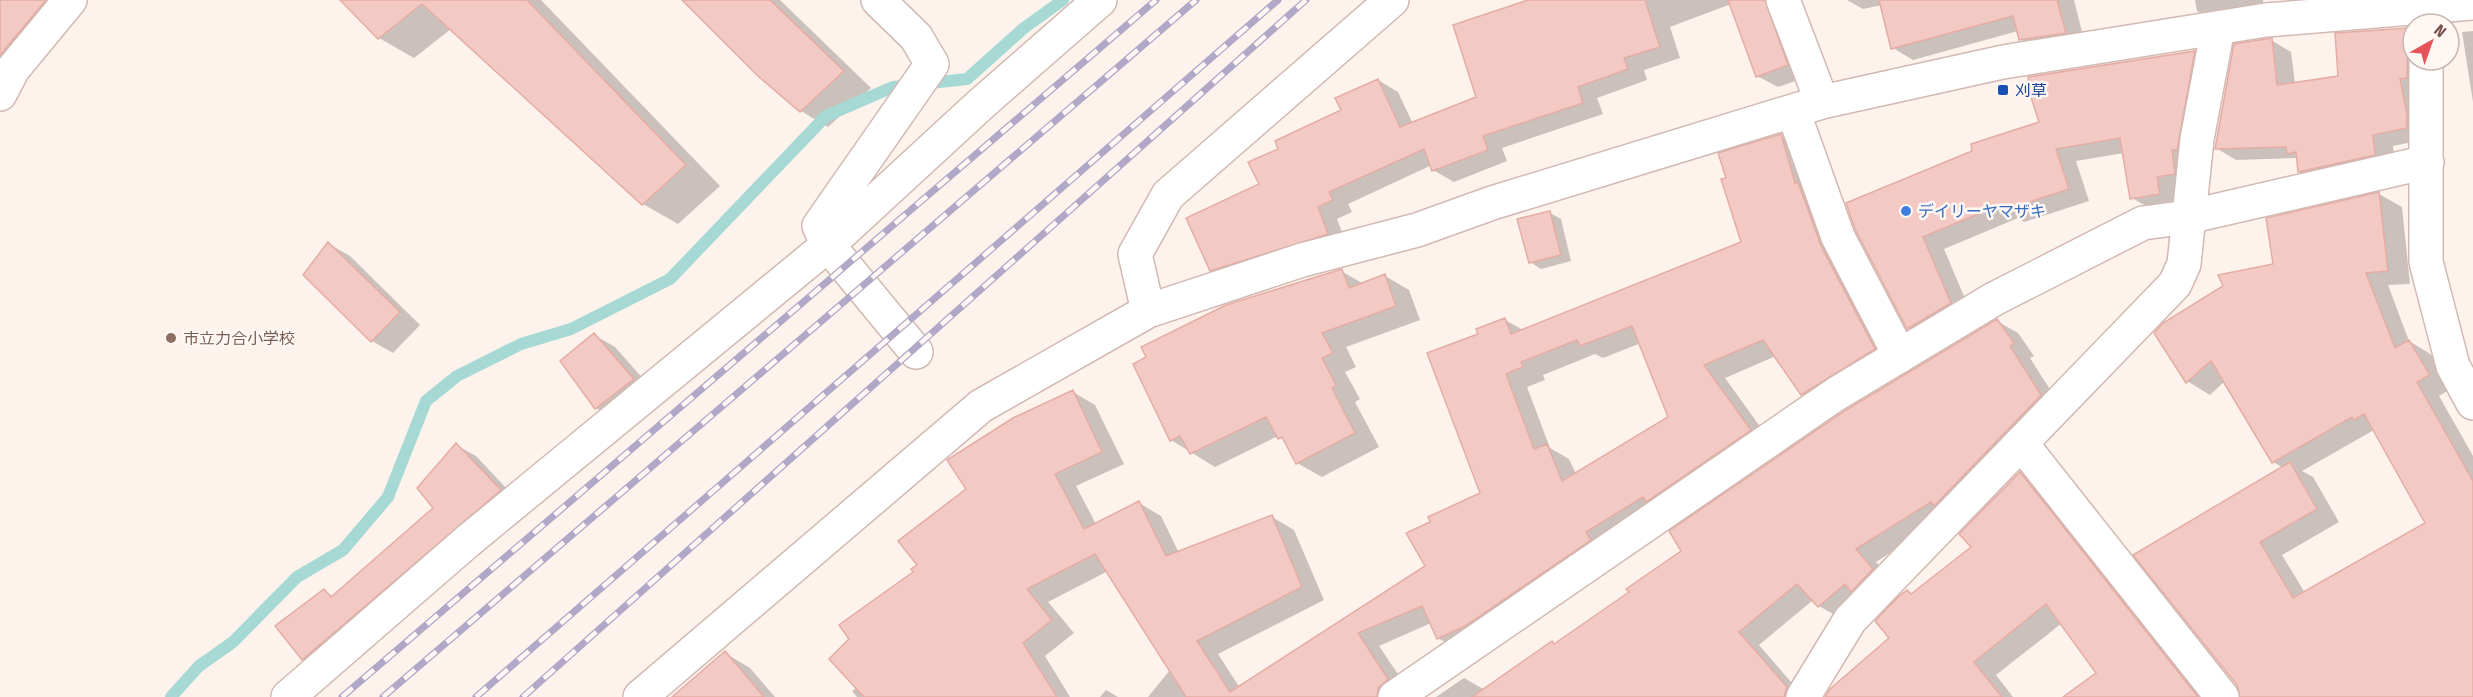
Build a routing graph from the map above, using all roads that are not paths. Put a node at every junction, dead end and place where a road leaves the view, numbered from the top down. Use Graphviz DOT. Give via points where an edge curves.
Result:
graph roads {
  1 [pos="70,0"];
  2 [pos="878,0"];
  3 [pos="1100,0"];
  4 [pos="1392,0"];
  5 [pos="1783,0"];
  6 [pos="2473,3"];
  7 [pos="2440,12"];
  8 [pos="2401,17"];
  9 [pos="2218,28"];
  10 [pos="2426,72"];
  11 [pos="0,94"];
  12 [pos="1807,106"];
  13 [pos="2427,162"];
  14 [pos="2188,217"];
  15 [pos="828,245"];
  16 [pos="1148,310"];
  17 [pos="916,352"];
  18 [pos="1900,356"];
  19 [pos="2473,403"];
  20 [pos="2021,443"];
  21 [pos="288,697"];
  22 [pos="640,697"];
  23 [pos="1395,697"];
  24 [pos="1803,697"];
  25 [pos="2222,697"];
  1 -- 11 [label="street" via="13,69"];
  2 -- 15 [label="street" via="916,37 932,64 819,226"];
  3 -- 15 [label="street"];
  4 -- 16 [label="street" via="1168,195 1135,254"];
  5 -- 12 [label="street"];
  6 -- 7 [label="street"];
  8 -- 9 [label="street" via="2266,20"];
  9 -- 12 [label="street" via="2003,62"];
  9 -- 14 [label="street" via="2197,139"];
  10 -- 13 [label="street"];
  12 -- 16 [label="street" via="1492,203 1417,230 1302,260"];
  12 -- 18 [label="street" via="1838,237"];
  13 -- 14 [label="street"];
  13 -- 19 [label="street" via="2426,262 2453,366"];
  14 -- 18 [label="street" via="2143,223 1994,299"];
  14 -- 20 [label="street" via="2184,264 2175,284"];
  15 -- 17 [label="street"];
  15 -- 21 [label="street" via="469,540"];
  16 -- 22 [label="street" via="981,406"];
  18 -- 23 [label="street" via="1836,394"];
  20 -- 24 [label="street" via="1850,620"];
  20 -- 25 [label="street"];
}
